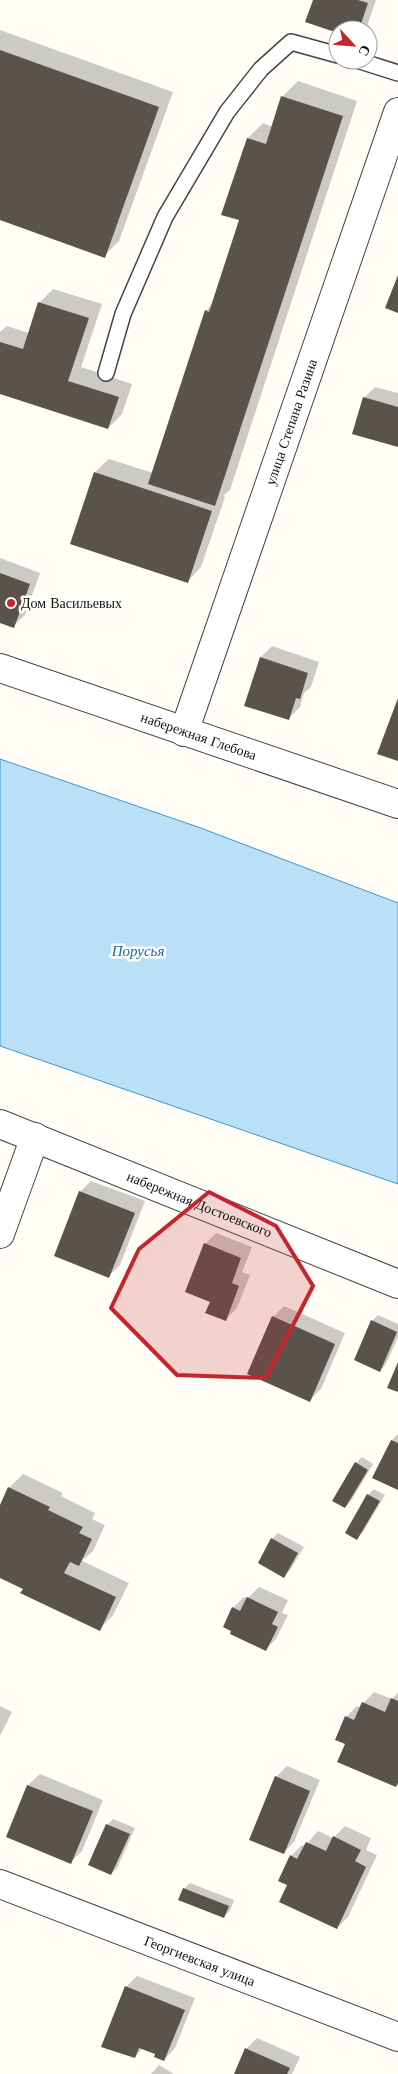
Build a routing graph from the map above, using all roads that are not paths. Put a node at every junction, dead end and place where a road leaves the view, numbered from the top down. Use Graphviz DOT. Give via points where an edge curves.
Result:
graph roads {
  1 [pos="328,52"];
  2 [pos="378,67"];
  3 [pos="398,73"];
  4 [pos="398,112"];
  5 [pos="106,373"];
  6 [pos="0,668"];
  7 [pos="184,732"];
  8 [pos="398,804"];
  9 [pos="0,1124"];
  10 [pos="35,1137"];
  11 [pos="0,1234"];
  12 [pos="398,1284"];
  13 [pos="0,1884"];
  14 [pos="398,2037"];
  1 -- 5 [label="lane" via="291,42 261,69 226,112 165,217 123,314"];
  2 -- 3 [label="lane"];
  4 -- 7 [label="street, улица Степана Разина"];
  6 -- 7 [label="street, набережная Глебова"];
  7 -- 8 [label="street, набережная Глебова"];
  9 -- 10 [label="street, набережная Достоевского"];
  10 -- 11 [label="street"];
  10 -- 12 [label="street, набережная Достоевского"];
  13 -- 14 [label="street, Георгиевская улица"];
}
